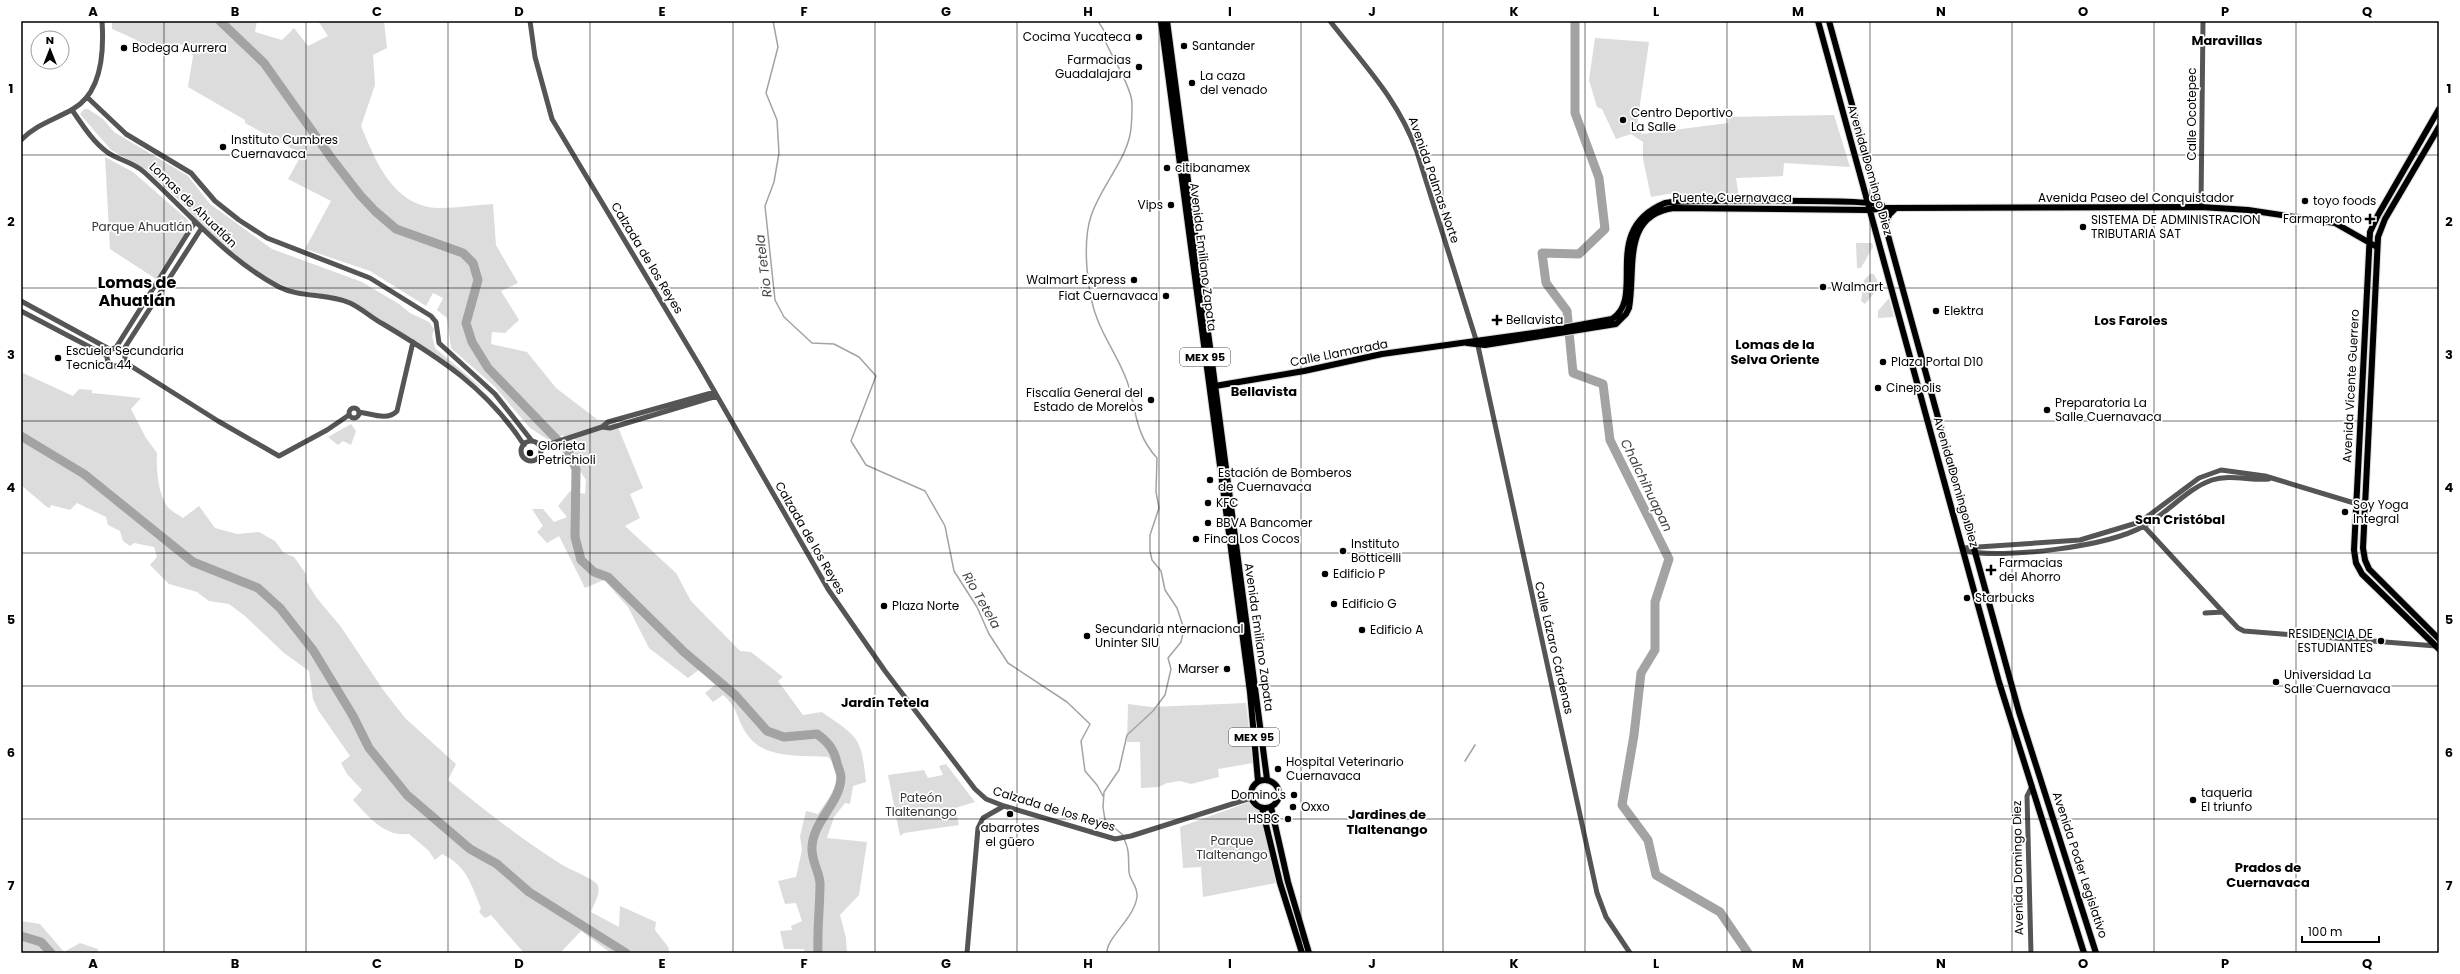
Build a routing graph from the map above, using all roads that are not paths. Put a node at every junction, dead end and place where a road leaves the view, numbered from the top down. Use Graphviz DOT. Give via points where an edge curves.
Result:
graph roads {
  1 [pos="102,21"];
  2 [pos="530,21"];
  3 [pos="1160,21"];
  4 [pos="1167,21"];
  5 [pos="1330,21"];
  6 [pos="1818,21"];
  7 [pos="1829,21"];
  8 [pos="2204,21"];
  9 [pos="87,97"];
  10 [pos="2439,109"];
  11 [pos="72,110"];
  12 [pos="2439,127"];
  13 [pos="21,140"];
  14 [pos="1877,193"];
  15 [pos="1781,202"];
  16 [pos="1867,202"];
  17 [pos="1882,207"];
  18 [pos="2201,207"];
  19 [pos="1781,209"];
  20 [pos="1895,209"];
  21 [pos="1848,210"];
  22 [pos="1869,210"];
  23 [pos="195,222"];
  24 [pos="1874,225"];
  25 [pos="201,230"];
  26 [pos="1887,232"];
  27 [pos="2369,244"];
  28 [pos="2377,247"];
  29 [pos="1200,293"];
  30 [pos="21,301"];
  31 [pos="21,311"];
  32 [pos="1605,324"];
  33 [pos="413,342"];
  34 [pos="1477,343"];
  35 [pos="113,350"];
  36 [pos="122,352"];
  37 [pos="107,356"];
  38 [pos="123,362"];
  39 [pos="1215,386"];
  40 [pos="716,394"];
  41 [pos="360,412"];
  42 [pos="349,415"];
  43 [pos="518,424"];
  44 [pos="511,425"];
  45 [pos="532,441"];
  46 [pos="524,445"];
  47 [pos="541,447"];
  48 [pos="2355,503"];
  49 [pos="2364,506"];
  50 [pos="2142,524"];
  51 [pos="1969,525"];
  52 [pos="1958,528"];
  53 [pos="1975,546"];
  54 [pos="2016,546"];
  55 [pos="1964,549"];
  56 [pos="2017,552"];
  57 [pos="1977,553"];
  58 [pos="1237,577"];
  59 [pos="1986,588"];
  60 [pos="1975,591"];
  61 [pos="1241,605"];
  62 [pos="2223,612"];
  63 [pos="2205,613"];
  64 [pos="2439,639"];
  65 [pos="2438,647"];
  66 [pos="1267,780"];
  67 [pos="1258,781"];
  68 [pos="2043,785"];
  69 [pos="2032,786"];
  70 [pos="1251,798"];
  71 [pos="986,799"];
  72 [pos="1004,806"];
  73 [pos="1262,808"];
  74 [pos="1271,808"];
  75 [pos="990,814"];
  76 [pos="967,953"];
  77 [pos="1302,953"];
  78 [pos="1309,953"];
  79 [pos="1630,953"];
  80 [pos="2031,953"];
  81 [pos="2084,953"];
  82 [pos="2096,953"];
  1 -- 9 [label="street" via="102,60"];
  2 -- 40 [label="street, Calzada de los Reyes" via="552,120"];
  3 -- 29 [label="main road, Avenida Emiliano Zapata / MEX 95"];
  4 -- 29 [label="main road, Avenida Emiliano Zapata / MEX 95"];
  5 -- 34 [label="street, Avenida Palmas Norte" via="1392,99 1408,126"];
  6 -- 16 [label="main road, Avenida Domingo Diez"];
  7 -- 14 [label="main road, Avenida Domingo Diez"];
  8 -- 18 [label="street, Calle Ocotepec"];
  9 -- 11 [label="street"];
  9 -- 43 [label="street" via="126,134 191,173 215,200 256,231 294,250 370,278 432,316 436,322 439,343 495,394"];
  10 -- 27 [label="main road, Avenida Vicente Guerrero" via="2378,215 2370,232"];
  11 -- 13 [label="street" via="35,127"];
  11 -- 23 [label="street, Lomas de Ahuatlán" via="91,136 107,152 142,170"];
  12 -- 28 [label="main road, Avenida Vicente Guerrero" via="2385,219"];
  14 -- 17 [label="main road, Avenida Domingo Diez"];
  14 -- 20 [label="main road"];
  15 -- 16 [label="main road, Puente Cuernavaca"];
  15 -- 19 [label="main road" via="1778,207"];
  15 -- 32 [label="main road, Puente Cuernavaca" via="1672,202 1655,207 1645,214 1632,232 1628,247 1623,306 1618,315"];
  16 -- 17 [label="main road, Puente Cuernavaca"];
  16 -- 22 [label="main road, Avenida Domingo Diez"];
  17 -- 20 [label="main road, Avenida Paseo del Conquistador"];
  17 -- 22 [label="main road, Puente Cuernavaca"];
  17 -- 26 [label="main road, Avenida Domingo Diez"];
  18 -- 20 [label="main road, Avenida Paseo del Conquistador"];
  18 -- 27 [label="main road, Avenida Paseo del Conquistador" via="2248,210 2335,223"];
  19 -- 21 [label="main road, Puente Cuernavaca"];
  19 -- 32 [label="main road, Puente Cuernavaca" via="1674,208 1659,211 1640,228 1636,236 1630,299 1626,314 1616,324"];
  20 -- 26 [label="main road" via="1887,219"];
  21 -- 22 [label="main road, Puente Cuernavaca"];
  21 -- 24 [label="main road" via="1863,214"];
  22 -- 24 [label="main road, Avenida Domingo Diez"];
  23 -- 25 [label="street, Lomas de Ahuatlán"];
  23 -- 35 [label="street"];
  24 -- 52 [label="main road, Avenida Domingo Diez"];
  25 -- 33 [label="street, Lomas de Ahuatlán" via="236,260 281,288 350,303"];
  25 -- 36 [label="street"];
  26 -- 51 [label="main road, Avenida Domingo Diez"];
  27 -- 28 [label="main road, Avenida Paseo del Conquistador"];
  27 -- 48 [label="main road, Avenida Vicente Guerrero"];
  28 -- 49 [label="main road, Avenida Vicente Guerrero"];
  29 -- 39 [label="main road, Avenida Emiliano Zapata / MEX 95"];
  29 -- 58 [label="main road, Avenida Emiliano Zapata / MEX 95"];
  30 -- 35 [label="street"];
  31 -- 37 [label="street"];
  32 -- 34 [label="main road, Puente Cuernavaca"];
  33 -- 41 [label="street" via="397,411 387,417"];
  33 -- 44 [label="street, Lomas de Ahuatlán" via="462,375 491,400"];
  34 -- 39 [label="main road, Calle Llamarada" via="1382,354 1304,371"];
  34 -- 79 [label="street, Calle Lázaro Cárdenas" via="1594,881 1606,917"];
  35 -- 36 [label="street"];
  35 -- 37 [label="street"];
  36 -- 38 [label="street"];
  37 -- 38 [label="street" via="112,365 117,366"];
  38 -- 42 [label="street" via="279,456"];
  39 -- 58 [label="main road, Avenida Emiliano Zapata / MEX 95"];
  40 -- 47 [label="street" via="608,422 602,427"];
  40 -- 71 [label="street, Calzada de los Reyes" via="843,613 968,781"];
  41 -- 42 [label="street" via="356,418"];
  41 -- 42 [label="street" via="353,408"];
  43 -- 44 [label="street"];
  43 -- 45 [label="street"];
  44 -- 46 [label="street, Lomas de Ahuatlán"];
  45 -- 46 [label="street"];
  45 -- 47 [label="street"];
  46 -- 47 [label="street" via="522,454 525,459 531,461 540,457"];
  48 -- 49 [label="street"];
  48 -- 50 [label="street" via="2235,471 2210,473 2186,486"];
  48 -- 65 [label="main road, Avenida Vicente Guerrero" via="2354,550 2356,563 2362,574"];
  49 -- 64 [label="main road, Avenida Vicente Guerrero" via="2363,548 2369,569"];
  50 -- 54 [label="street" via="2080,540"];
  50 -- 56 [label="street" via="2085,545"];
  50 -- 62 [label="street"];
  51 -- 52 [label="main road"];
  51 -- 53 [label="main road, Avenida Domingo Diez"];
  52 -- 55 [label="main road, Avenida Domingo Diez"];
  53 -- 54 [label="street"];
  53 -- 55 [label="street"];
  53 -- 57 [label="main road, Avenida Domingo Diez"];
  54 -- 56 [label="street"];
  55 -- 57 [label="street"];
  55 -- 60 [label="main road, Avenida Domingo Diez"];
  56 -- 57 [label="street"];
  57 -- 59 [label="main road, Avenida Domingo Diez"];
  58 -- 61 [label="main road, Avenida Emiliano Zapata / MEX 95"];
  59 -- 60 [label="main road" via="1978,587"];
  59 -- 68 [label="main road, Avenida Domingo Diez" via="2019,712"];
  60 -- 69 [label="main road, Avenida Domingo Diez" via="2001,689"];
  61 -- 66 [label="main road, Avenida Emiliano Zapata / MEX 95"];
  61 -- 67 [label="main road, Avenida Emiliano Zapata / MEX 95"];
  62 -- 63 [label="street"];
  62 -- 65 [label="street" via="2244,631"];
  66 -- 67 [label="main road"];
  66 -- 74 [label="main road" via="1276,784 1280,792 1279,799"];
  67 -- 70 [label="main road" via="1252,788"];
  68 -- 82 [label="main road, Avenida Poder Legislativo"];
  69 -- 80 [label="street, Avenida Domingo Diez" via="2027,796"];
  69 -- 81 [label="main road, Avenida Poder Legislativo"];
  70 -- 72 [label="street, Calzada de los Reyes" via="1131,836 1113,838"];
  70 -- 73 [label="main road"];
  71 -- 72 [label="street, Calzada de los Reyes"];
  71 -- 75 [label="street" via="992,808"];
  72 -- 75 [label="street"];
  73 -- 74 [label="main road"];
  73 -- 77 [label="main road" via="1280,883"];
  74 -- 78 [label="main road" via="1288,882"];
  75 -- 76 [label="street" via="983,818 976,836"];
}
